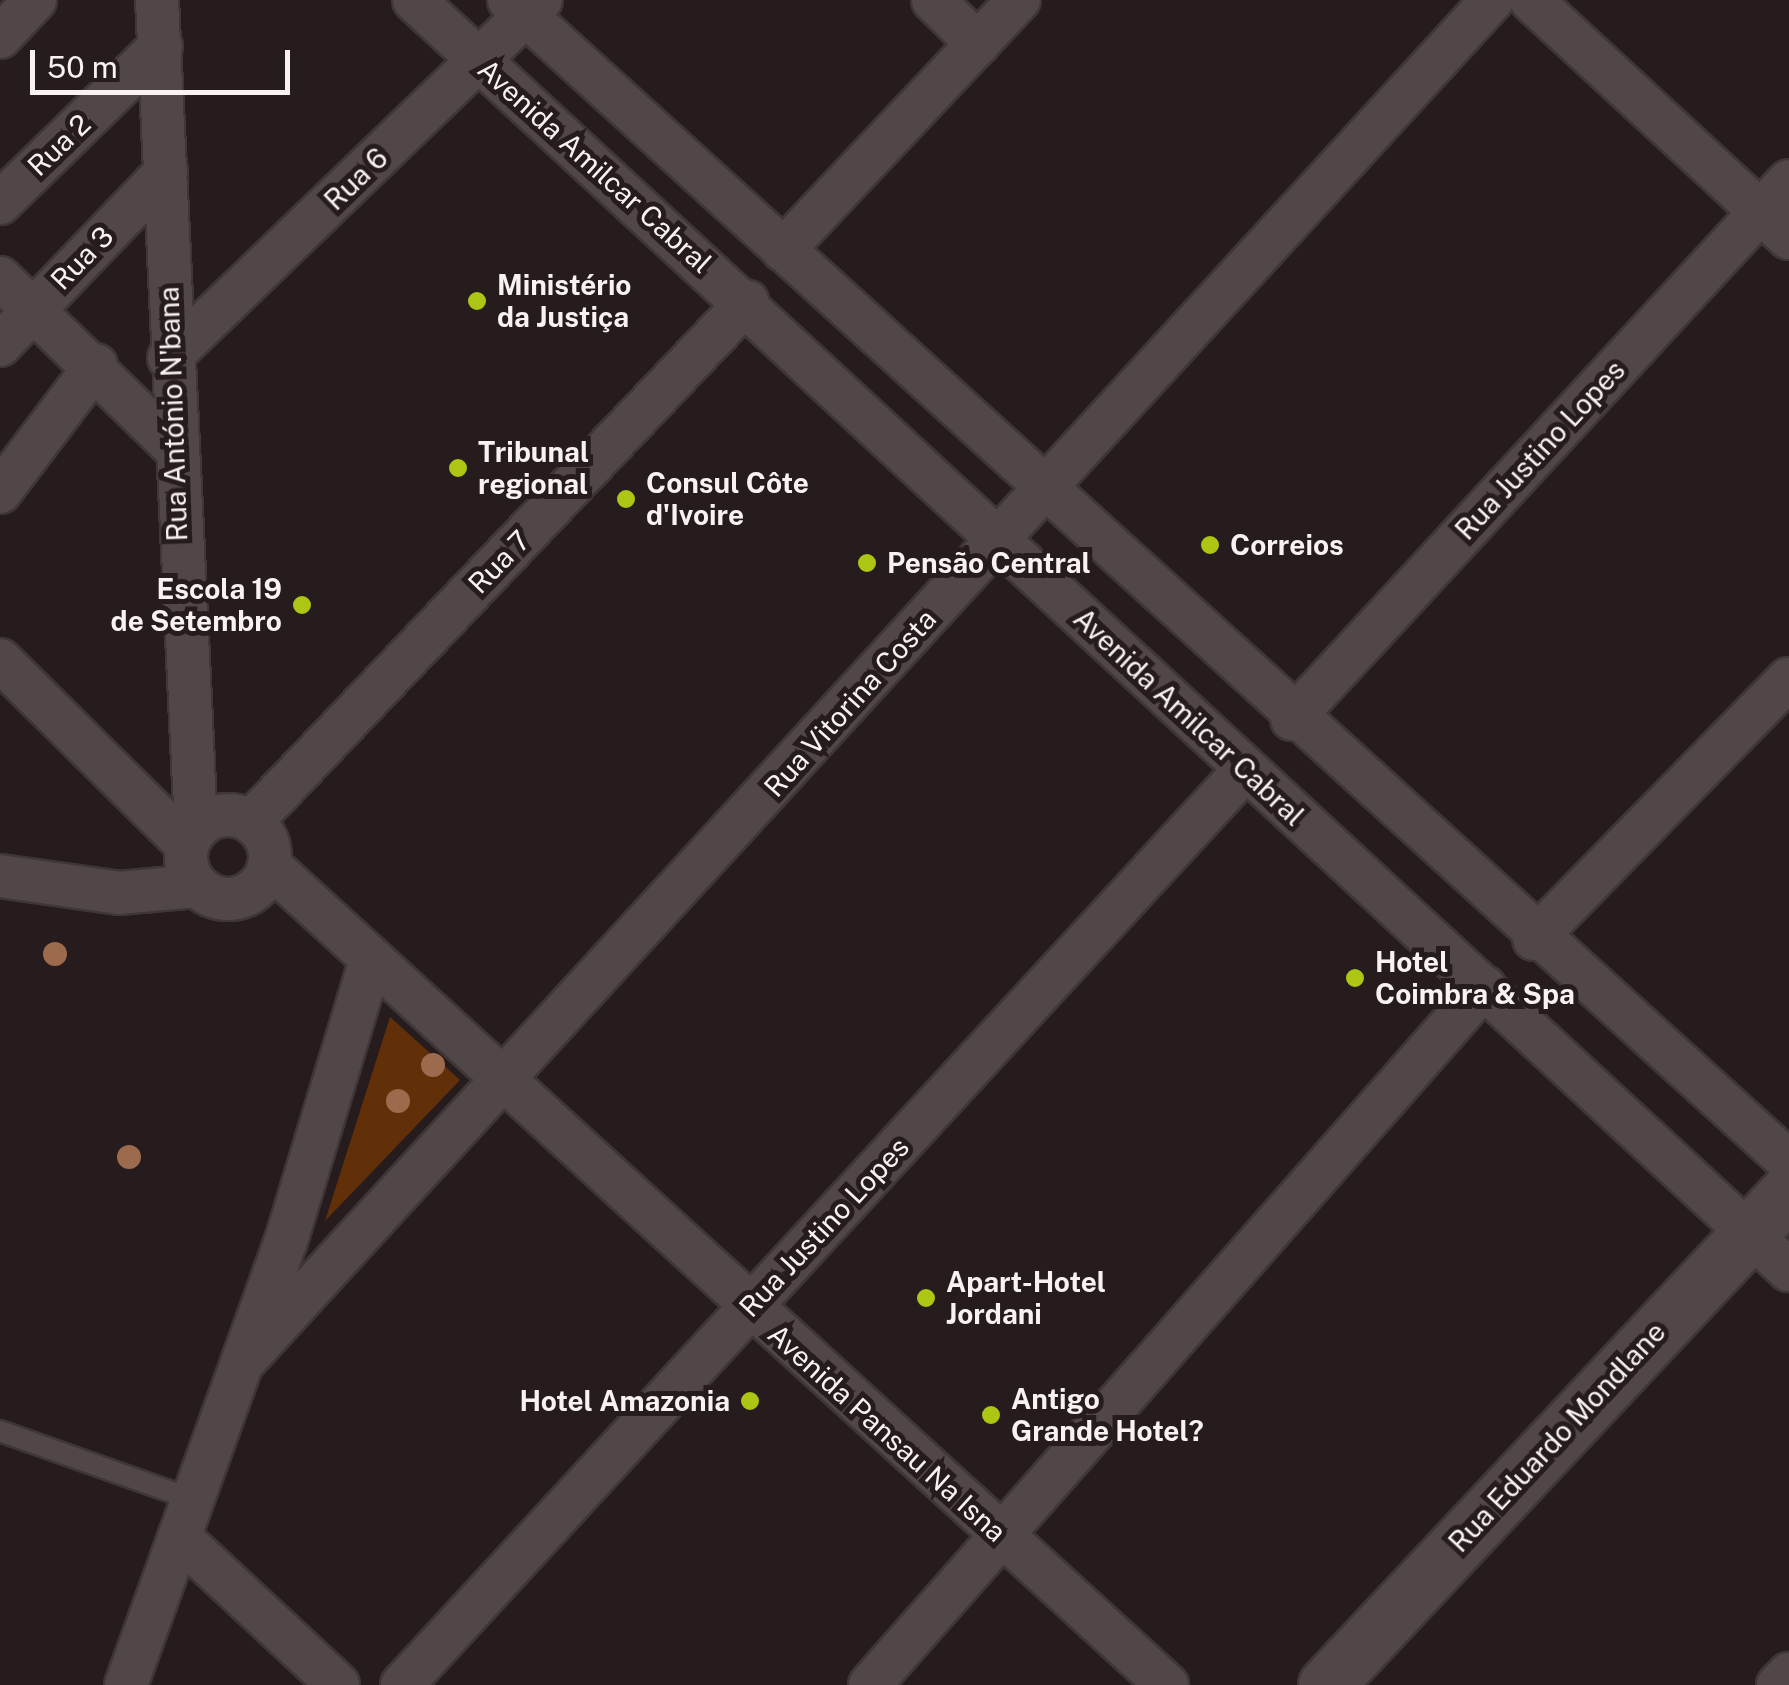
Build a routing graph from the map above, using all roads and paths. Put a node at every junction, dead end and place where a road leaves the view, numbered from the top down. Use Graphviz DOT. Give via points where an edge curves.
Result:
graph roads {
  1 [pos="35,0"];
  2 [pos="157,0"];
  3 [pos="414,0"];
  4 [pos="933,0"];
  5 [pos="1019,0"];
  6 [pos="1492,0"];
  7 [pos="1531,0"];
  8 [pos="526,5"];
  9 [pos="0,38"];
  10 [pos="978,44"];
  11 [pos="161,46"];
  12 [pos="479,62"];
  13 [pos="166,172"];
  14 [pos="1789,181"];
  15 [pos="0,203"];
  16 [pos="1775,225"];
  17 [pos="783,250"];
  18 [pos="0,278"];
  19 [pos="747,302"];
  20 [pos="33,308"];
  21 [pos="0,344"];
  22 [pos="169,358"];
  23 [pos="96,365"];
  24 [pos="172,444"];
  25 [pos="1043,488"];
  26 [pos="0,492"];
  27 [pos="997,539"];
  28 [pos="1789,679"];
  29 [pos="7,684"];
  30 [pos="1292,719"];
  31 [pos="1245,770"];
  32 [pos="251,822"];
  33 [pos="192,836"];
  34 [pos="270,866"];
  35 [pos="0,876"];
  36 [pos="196,886"];
  37 [pos="237,899"];
  38 [pos="1534,938"];
  39 [pos="358,947"];
  40 [pos="1484,987"];
  41 [pos="512,1078"];
  42 [pos="1789,1162"];
  43 [pos="1789,1191"];
  44 [pos="1748,1232"];
  45 [pos="1789,1270"];
  46 [pos="750,1308"];
  47 [pos="246,1359"];
  48 [pos="0,1431"];
  49 [pos="185,1518"];
  50 [pos="1006,1540"];
  51 [pos="1789,1674"];
  52 [pos="126,1685"];
  53 [pos="338,1685"];
  54 [pos="402,1685"];
  55 [pos="870,1685"];
  56 [pos="1166,1685"];
  57 [pos="1326,1685"];
  58 [pos="1778,1685"];
  1 -- 9 [label="street"];
  2 -- 11 [label="street, Rua António N'bana"];
  3 -- 12 [label="street, Avenida Amilcar Cabral"];
  4 -- 10 [label="street"];
  5 -- 10 [label="street"];
  6 -- 25 [label="street, Rua Vitorina Costa"];
  7 -- 16 [label="street"];
  8 -- 12 [label="street, Rua 6"];
  8 -- 17 [label="street"];
  10 -- 17 [label="street"];
  11 -- 13 [label="street, Rua António N'bana"];
  11 -- 15 [label="street, Rua 2"];
  12 -- 19 [label="street, Avenida Amilcar Cabral"];
  12 -- 22 [label="street, Rua 6"];
  13 -- 20 [label="street, Rua 3"];
  13 -- 22 [label="street, Rua António N'bana"];
  14 -- 16 [label="street, Rua Justino Lopes"];
  16 -- 30 [label="street, Rua Justino Lopes"];
  17 -- 25 [label="street"];
  18 -- 20 [label="street"];
  19 -- 27 [label="street, Avenida Amilcar Cabral"];
  19 -- 32 [label="street, Rua 7"];
  20 -- 21 [label="street, Rua 3"];
  20 -- 23 [label="street"];
  22 -- 24 [label="street, Rua António N'bana"];
  23 -- 24 [label="street"];
  23 -- 26 [label="street"];
  24 -- 33 [label="street, Rua António N'bana"];
  25 -- 27 [label="street, Rua Vitorina Costa"];
  25 -- 30 [label="street"];
  27 -- 31 [label="street, Avenida Amilcar Cabral"];
  27 -- 41 [label="street, Rua Vitorina Costa"];
  28 -- 38 [label="street"];
  29 -- 33 [label="street"];
  30 -- 38 [label="street"];
  31 -- 40 [label="street, Avenida Amilcar Cabral"];
  31 -- 46 [label="street, Rua Justino Lopes"];
  32 -- 33 [label="street" via="219,816"];
  32 -- 34 [label="street" via="267,840"];
  33 -- 36 [label="street"];
  34 -- 37 [label="street"];
  34 -- 39 [label="street, Avenida Pansau Na Isna"];
  35 -- 36 [label="street" via="119,893"];
  36 -- 37 [label="street"];
  37 -- 39 [label="street, Avenida Pansau Na Isna"];
  38 -- 42 [label="street"];
  39 -- 41 [label="street, Avenida Pansau Na Isna"];
  39 -- 47 [label="street"];
  40 -- 44 [label="street, Avenida Amilcar Cabral"];
  40 -- 50 [label="street"];
  41 -- 46 [label="street, Avenida Pansau Na Isna"];
  41 -- 47 [label="street, Rua Vitorina Costa" via="372,1214"];
  43 -- 44 [label="street, Rua Eduardo Mondlane"];
  44 -- 45 [label="street, Avenida Amilcar Cabral"];
  44 -- 57 [label="street, Rua Eduardo Mondlane"];
  46 -- 50 [label="street, Avenida Pansau Na Isna"];
  46 -- 54 [label="street, Rua Justino Lopes"];
  47 -- 49 [label="street"];
  48 -- 49 [label="lane"];
  49 -- 52 [label="street"];
  49 -- 53 [label="street"];
  50 -- 55 [label="street"];
  50 -- 56 [label="street, Avenida Pansau Na Isna"];
  51 -- 58 [label="street"];
}
